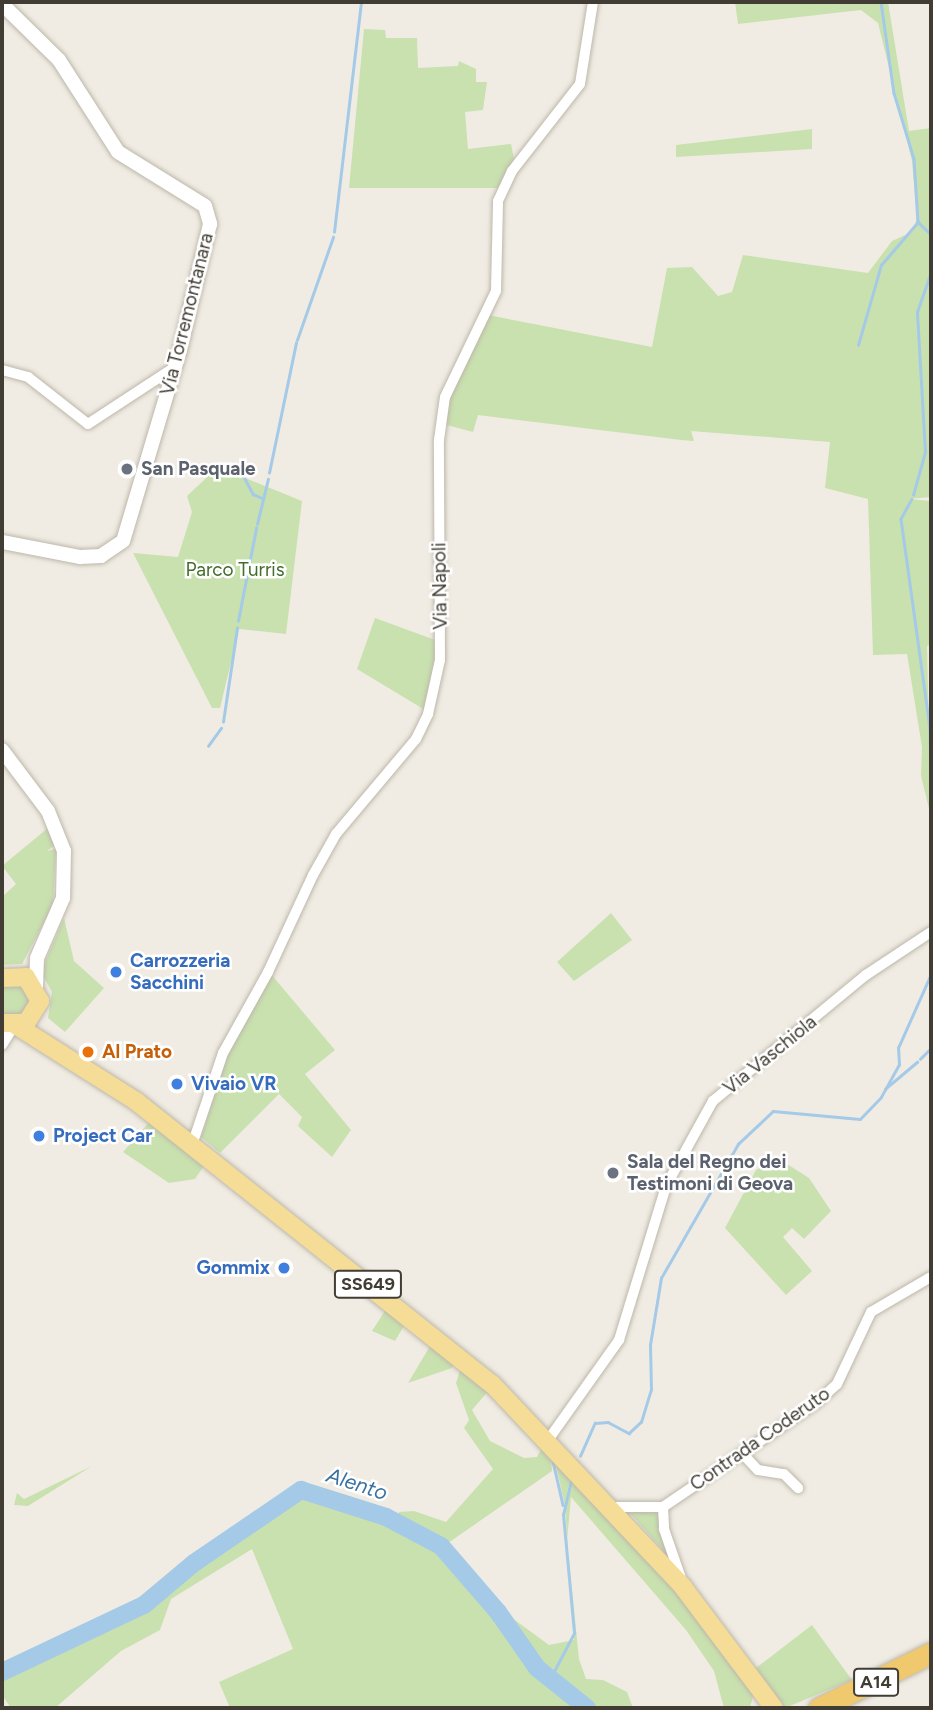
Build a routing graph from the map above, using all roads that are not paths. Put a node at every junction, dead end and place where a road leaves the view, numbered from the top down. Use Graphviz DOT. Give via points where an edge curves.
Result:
graph roads {
  1 [pos="593,2"];
  2 [pos="2,4"];
  3 [pos="175,367"];
  4 [pos="2,369"];
  5 [pos="2,542"];
  6 [pos="2,750"];
  7 [pos="931,932"];
  8 [pos="42,945"];
  9 [pos="6,976"];
  10 [pos="38,994"];
  11 [pos="11,1025"];
  12 [pos="2,1045"];
  13 [pos="94,1070"];
  14 [pos="192,1145"];
  15 [pos="931,1277"];
  16 [pos="548,1440"];
  17 [pos="742,1453"];
  18 [pos="798,1488"];
  19 [pos="610,1507"];
  20 [pos="663,1507"];
  21 [pos="683,1587"];
  22 [pos="931,1653"];
  23 [pos="931,1668"];
  24 [pos="774,1708"];
  25 [pos="819,1708"];
  26 [pos="851,1708"];
  1 -- 14 [label="street, Via Napoli" via="587,62 576,93 501,192 496,291 445,397 439,440 440,660 430,706 416,739 336,834 313,875 268,972 223,1053"];
  2 -- 3 [label="street, Via Torremontanara" via="59,60 118,152 208,211 201,271"];
  3 -- 4 [label="street" via="88,424 28,377"];
  3 -- 5 [label="street, Via Torremontanara" via="123,541 112,551 80,557"];
  6 -- 8 [label="street" via="48,811 64,851 62,898"];
  7 -- 16 [label="street, Via Vaschiola" via="866,975 713,1101 685,1143 661,1198 619,1340"];
  8 -- 9 [label="street" via="29,964"];
  8 -- 10 [label="street" via="35,965"];
  9 -- 10 [label="main road"];
  10 -- 11 [label="main road" via="33,1017"];
  10 -- 13 [label="main road, SS649" via="46,1026"];
  11 -- 12 [label="street"];
  11 -- 13 [label="main road, SS649"];
  13 -- 14 [label="main road, SS649"];
  14 -- 16 [label="main road, SS649" via="452,1350"];
  15 -- 17 [label="street, Contrada Coderuto" via="871,1312 837,1384"];
  16 -- 19 [label="main road, SS649"];
  17 -- 18 [label="street" via="758,1470 784,1474"];
  17 -- 20 [label="street, Contrada Coderuto"];
  19 -- 20 [label="street"];
  19 -- 21 [label="main road, SS649"];
  20 -- 21 [label="street" via="664,1529 681,1567"];
  21 -- 24 [label="main road, SS649"];
  22 -- 25 [label="highway, A14"];
  23 -- 26 [label="highway, A14"];
}
